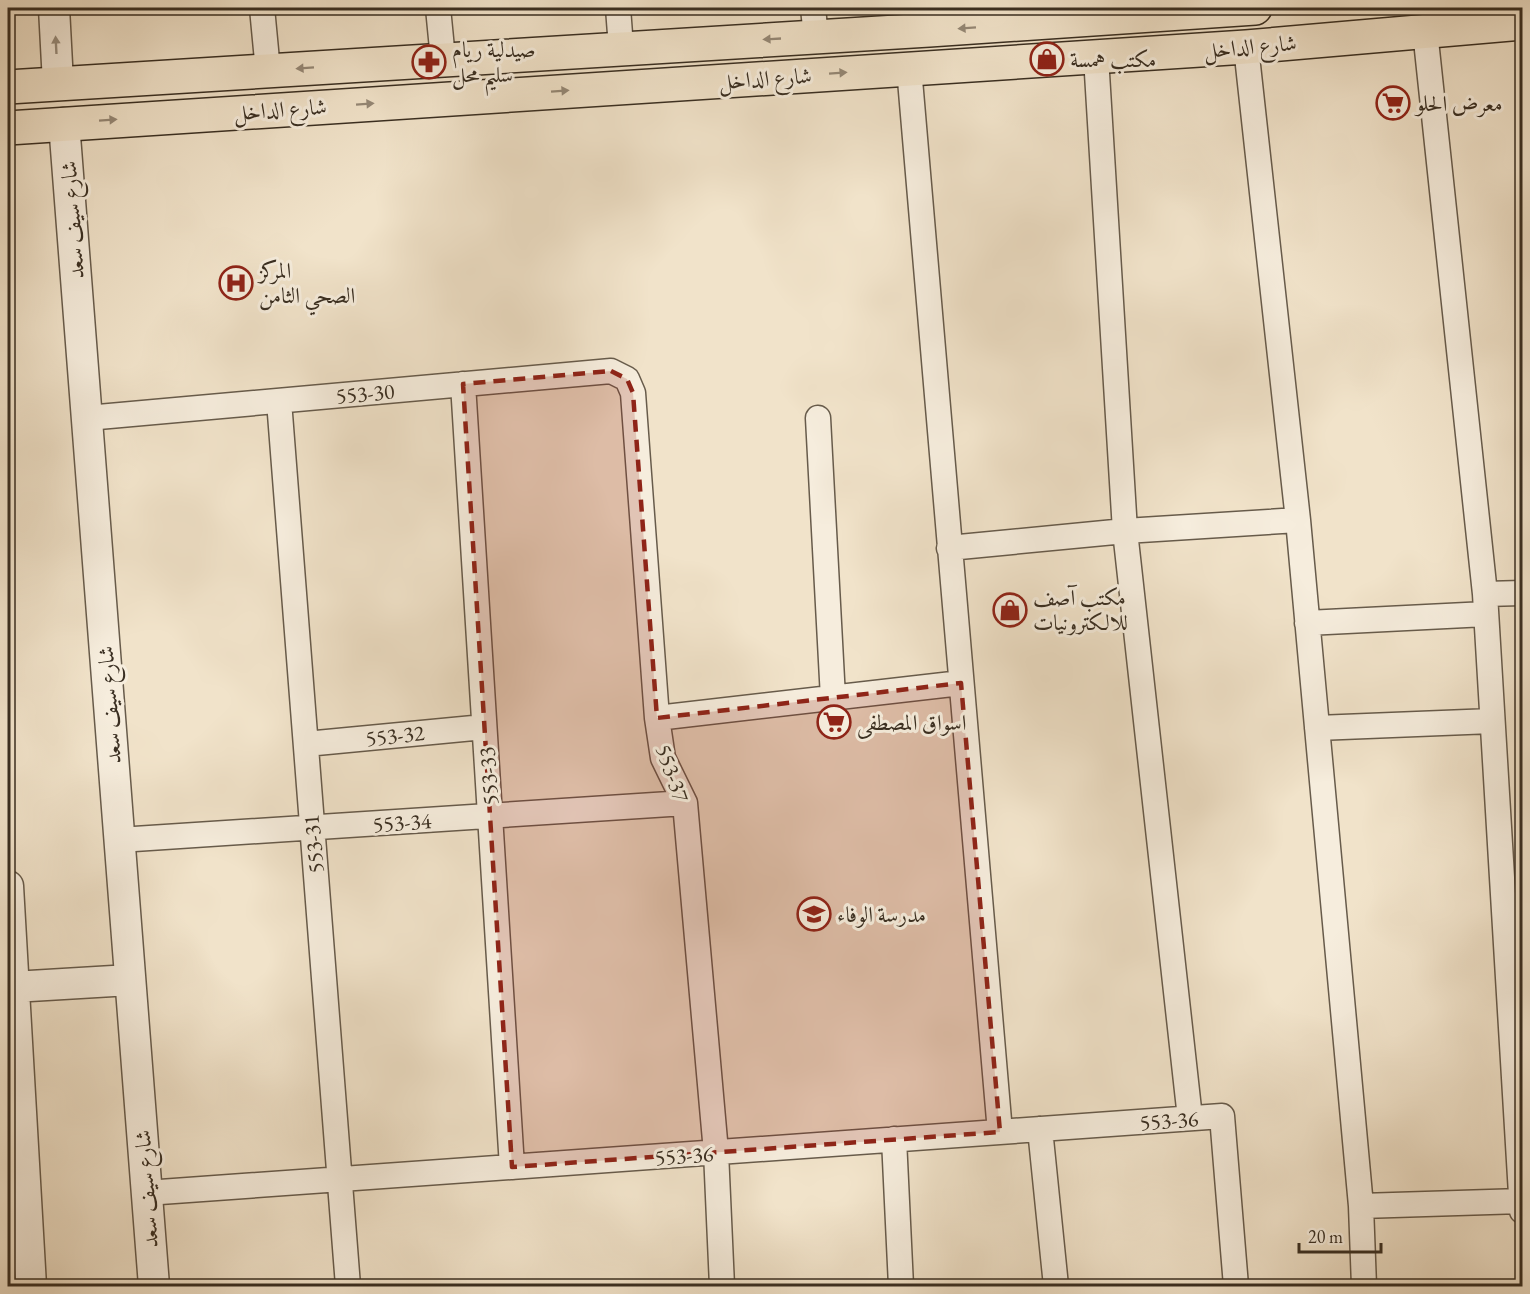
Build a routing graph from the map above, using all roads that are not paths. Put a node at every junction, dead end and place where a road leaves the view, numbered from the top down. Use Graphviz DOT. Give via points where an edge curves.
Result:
graph roads {
  1 [pos="54,8"];
  2 [pos="262,8"];
  3 [pos="438,8"];
  4 [pos="618,8"];
  5 [pos="1255,8"];
  6 [pos="1091,13"];
  7 [pos="928,19"];
  8 [pos="815,22"];
  9 [pos="1522,23"];
  10 [pos="1425,31"];
  11 [pos="621,47"];
  12 [pos="1246,47"];
  13 [pos="1096,57"];
  14 [pos="443,59"];
  15 [pos="909,69"];
  16 [pos="268,71"];
  17 [pos="58,83"];
  18 [pos="8,87"];
  19 [pos="64,123"];
  20 [pos="8,128"];
  21 [pos="463,384"];
  22 [pos="633,393"];
  23 [pos="279,400"];
  24 [pos="87,418"];
  25 [pos="818,418"];
  26 [pos="1298,520"];
  27 [pos="1125,531"];
  28 [pos="949,548"];
  29 [pos="1522,593"];
  30 [pos="1485,604"];
  31 [pos="1307,623"];
  32 [pos="961,683"];
  33 [pos="833,698"];
  34 [pos="657,718"];
  35 [pos="1492,721"];
  36 [pos="484,727"];
  37 [pos="1317,728"];
  38 [pos="306,744"];
  39 [pos="685,803"];
  40 [pos="490,816"];
  41 [pos="312,828"];
  42 [pos="119,840"];
  43 [pos="8,886"];
  44 [pos="130,980"];
  45 [pos="13,987"];
  46 [pos="1190,1118"];
  47 [pos="1040,1129"];
  48 [pos="1000,1132"];
  49 [pos="894,1139"];
  50 [pos="716,1152"];
  51 [pos="512,1167"];
  52 [pos="340,1180"];
  53 [pos="146,1193"];
  54 [pos="1522,1201"];
  55 [pos="1361,1206"];
  56 [pos="1522,1211"];
  57 [pos="31,1287"];
  58 [pos="154,1287"];
  59 [pos="348,1287"];
  60 [pos="722,1287"];
  61 [pos="901,1287"];
  62 [pos="1056,1287"];
  63 [pos="1236,1287"];
  64 [pos="1364,1287"];
  17 -- 1 [label="street, one-way"];
  2 -- 16 [label="street"];
  3 -- 14 [label="street"];
  4 -- 11 [label="street"];
  5 -- 6 [label="main road, شارع الداخل"];
  6 -- 7 [label="main road, شارع الداخل, one-way"];
  7 -- 8 [label="main road, شارع الداخل"];
  8 -- 11 [label="main road, شارع الداخل, one-way"];
  9 -- 10 [label="main road, شارع الداخل"];
  10 -- 12 [label="main road, شارع الداخل"];
  10 -- 30 [label="street"];
  11 -- 14 [label="main road, شارع الداخل"];
  12 -- 13 [label="main road, شارع الداخل"];
  12 -- 26 [label="street"];
  13 -- 15 [label="main road, شارع الداخل"];
  13 -- 27 [label="street"];
  14 -- 16 [label="main road, شارع الداخل, one-way"];
  19 -- 15 [label="main road, شارع الداخل, one-way"];
  15 -- 28 [label="street"];
  16 -- 17 [label="main road, شارع الداخل"];
  17 -- 18 [label="main road, شارع الداخل"];
  19 -- 20 [label="main road, شارع الداخل"];
  19 -- 24 [label="street, شارع سيف سعد"];
  21 -- 22 [label="street, 553-30" via="611,371 627,379"];
  21 -- 23 [label="street, 553-30"];
  21 -- 36 [label="street, 553-33"];
  22 -- 34 [label="street, 553-37"];
  23 -- 24 [label="street, 553-30"];
  23 -- 38 [label="street, 553-31"];
  24 -- 42 [label="street, شارع سيف سعد"];
  25 -- 33 [label="street"];
  26 -- 27 [label="street"];
  26 -- 31 [label="street"];
  27 -- 28 [label="street"];
  27 -- 46 [label="street"];
  28 -- 32 [label="street"];
  29 -- 30 [label="street"];
  30 -- 31 [label="street"];
  30 -- 35 [label="street"];
  31 -- 37 [label="street"];
  32 -- 33 [label="street"];
  32 -- 48 [label="street"];
  33 -- 34 [label="street"];
  34 -- 39 [label="street, 553-37" via="663,758"];
  35 -- 37 [label="street"];
  35 -- 54 [label="street"];
  36 -- 38 [label="street, 553-32"];
  36 -- 40 [label="street, 553-33"];
  37 -- 55 [label="street"];
  38 -- 41 [label="street, 553-31"];
  39 -- 40 [label="street, 553-34"];
  39 -- 50 [label="street, 553-37"];
  40 -- 41 [label="street, 553-34"];
  40 -- 51 [label="street, 553-33"];
  41 -- 42 [label="street, 553-34"];
  41 -- 52 [label="street, 553-31"];
  42 -- 44 [label="street, شارع سيف سعد"];
  43 -- 45 [label="street"];
  44 -- 45 [label="street"];
  44 -- 53 [label="street, شارع سيف سعد"];
  45 -- 57 [label="street"];
  46 -- 47 [label="street, 553-36"];
  46 -- 63 [label="street, 553-36" via="1222,1116"];
  47 -- 48 [label="street, 553-36"];
  47 -- 62 [label="street"];
  48 -- 49 [label="street, 553-36"];
  49 -- 50 [label="street, 553-36"];
  49 -- 61 [label="street"];
  50 -- 51 [label="street, 553-36"];
  50 -- 60 [label="street, 553-37"];
  51 -- 52 [label="street, 553-36"];
  52 -- 53 [label="street, 553-36"];
  52 -- 59 [label="street, 553-31"];
  53 -- 58 [label="street, شارع سيف سعد"];
  54 -- 55 [label="street"];
  54 -- 56 [label="street"];
  55 -- 64 [label="street"];
}
